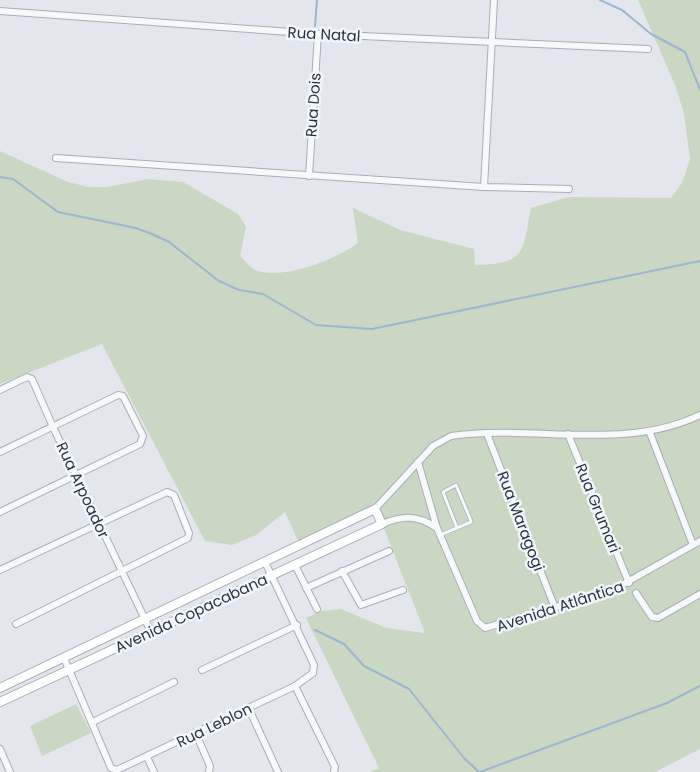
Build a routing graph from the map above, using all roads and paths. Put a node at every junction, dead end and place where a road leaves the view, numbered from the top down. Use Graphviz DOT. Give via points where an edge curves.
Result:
graph roads {
  1 [pos="494,0"];
  2 [pos="0,10"];
  3 [pos="318,34"];
  4 [pos="491,42"];
  5 [pos="648,49"];
  6 [pos="56,158"];
  7 [pos="309,176"];
  8 [pos="484,187"];
  9 [pos="569,189"];
  10 [pos="0,390"];
  11 [pos="700,415"];
  12 [pos="53,427"];
  13 [pos="650,432"];
  14 [pos="487,434"];
  15 [pos="568,434"];
  16 [pos="0,452"];
  17 [pos="418,462"];
  18 [pos="76,475"];
  19 [pos="375,509"];
  20 [pos="0,512"];
  21 [pos="98,523"];
  22 [pos="382,524"];
  23 [pos="437,528"];
  24 [pos="457,528"];
  25 [pos="440,535"];
  26 [pos="700,541"];
  27 [pos="693,545"];
  28 [pos="389,551"];
  29 [pos="266,564"];
  30 [pos="295,565"];
  31 [pos="0,570"];
  32 [pos="120,570"];
  33 [pos="342,571"];
  34 [pos="271,576"];
  35 [pos="629,583"];
  36 [pos="306,588"];
  37 [pos="403,590"];
  38 [pos="636,593"];
  39 [pos="700,594"];
  40 [pos="555,608"];
  41 [pos="317,609"];
  42 [pos="145,621"];
  43 [pos="16,624"];
  44 [pos="297,625"];
  45 [pos="151,633"];
  46 [pos="64,658"];
  47 [pos="69,669"];
  48 [pos="202,670"];
  49 [pos="174,682"];
  50 [pos="295,686"];
  51 [pos="0,688"];
  52 [pos="0,702"];
  53 [pos="249,709"];
  54 [pos="93,722"];
  55 [pos="196,734"];
  56 [pos="0,749"];
  57 [pos="147,757"];
  58 [pos="3,764"];
  59 [pos="10,772"];
  60 [pos="154,772"];
  61 [pos="209,772"];
  62 [pos="278,772"];
  63 [pos="334,772"];
  1 -- 4 [label="street"];
  2 -- 3 [label="street, Rua Natal"];
  3 -- 4 [label="street, Rua Natal"];
  3 -- 7 [label="street, Rua Dois"];
  4 -- 5 [label="street, Rua Natal"];
  4 -- 8 [label="street"];
  6 -- 7 [label="street"];
  7 -- 8 [label="street"];
  8 -- 9 [label="street"];
  10 -- 12 [label="street, Rua Arpoador" via="27,377 32,379"];
  11 -- 13 [label="street"];
  12 -- 16 [label="street"];
  12 -- 18 [label="street, Rua Arpoador"];
  12 -- 18 [label="street" via="121,395 143,436 140,444"];
  13 -- 15 [label="street"];
  13 -- 27 [label="street"];
  14 -- 15 [label="street"];
  14 -- 17 [label="street" via="462,434 442,440"];
  14 -- 40 [label="street, Rua Maragogi"];
  15 -- 35 [label="street, Rua Grumari"];
  17 -- 19 [label="street"];
  17 -- 23 [label="street, Avenida Atlântica"];
  18 -- 20 [label="street"];
  18 -- 21 [label="street, Rua Arpoador"];
  19 -- 22 [label="street"];
  19 -- 29 [label="street, Avenida Copacabana"];
  21 -- 31 [label="street"];
  21 -- 32 [label="street, Rua Arpoador"];
  21 -- 32 [label="street" via="167,492 174,495 189,536"];
  22 -- 23 [label="street" via="405,517"];
  22 -- 30 [label="street, Avenida Copacabana"];
  23 -- 25 [label="street, Avenida Atlântica"];
  24 -- 24 [label="lane" via="471,521 456,485 443,492"];
  24 -- 25 [label="lane"];
  25 -- 40 [label="street, Avenida Atlântica" via="482,627 493,628"];
  26 -- 27 [label="street, Avenida Atlântica"];
  27 -- 35 [label="street, Avenida Atlântica"];
  28 -- 33 [label="street"];
  29 -- 34 [label="street, Rua Leblon"];
  29 -- 42 [label="street, Avenida Copacabana"];
  30 -- 34 [label="street, Avenida Copacabana"];
  30 -- 36 [label="street"];
  32 -- 42 [label="street, Rua Arpoador"];
  32 -- 43 [label="street"];
  33 -- 36 [label="street"];
  33 -- 37 [label="street" via="361,605"];
  34 -- 44 [label="street, Rua Leblon"];
  34 -- 45 [label="street, Avenida Copacabana"];
  35 -- 40 [label="street, Avenida Atlântica"];
  36 -- 41 [label="street"];
  38 -- 39 [label="street" via="652,617 658,618"];
  42 -- 45 [label="street, Rua Arpoador"];
  42 -- 46 [label="street, Avenida Copacabana"];
  44 -- 48 [label="street"];
  44 -- 50 [label="street, Rua Leblon" via="314,670"];
  45 -- 47 [label="street, Avenida Copacabana"];
  46 -- 47 [label="street, Rua Leblon"];
  46 -- 51 [label="street, Avenida Copacabana"];
  47 -- 52 [label="street, Avenida Copacabana"];
  47 -- 54 [label="street, Rua Leblon"];
  49 -- 54 [label="street"];
  50 -- 53 [label="street, Rua Leblon"];
  50 -- 63 [label="street"];
  53 -- 55 [label="street, Rua Leblon"];
  53 -- 62 [label="street"];
  54 -- 57 [label="street, Rua Leblon" via="114,770"];
  55 -- 57 [label="street, Rua Leblon"];
  55 -- 61 [label="street"];
  56 -- 58 [label="street"];
  57 -- 60 [label="street"];
  58 -- 59 [label="street"];
}
